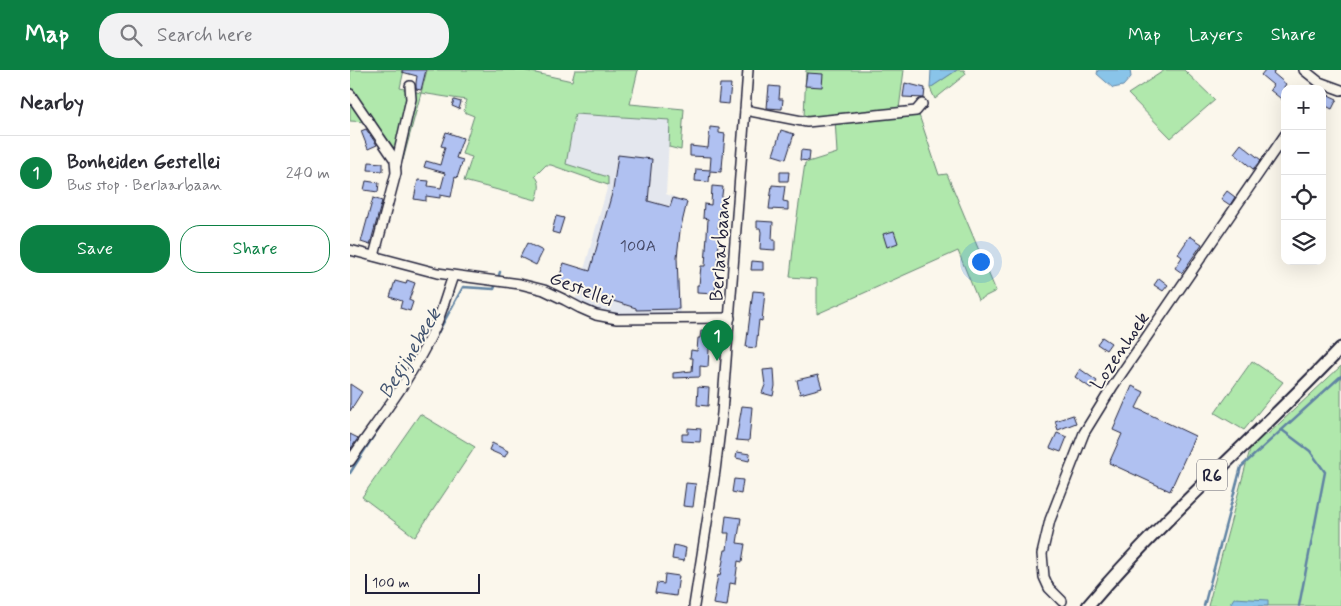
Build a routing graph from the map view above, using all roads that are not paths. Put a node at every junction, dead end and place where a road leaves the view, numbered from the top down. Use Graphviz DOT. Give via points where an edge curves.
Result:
graph roads {
  1 [pos="748,70"];
  2 [pos="1306,71"];
  3 [pos="1316,85"];
  4 [pos="410,86"];
  5 [pos="1326,88"];
  6 [pos="1341,90"];
  7 [pos="350,94"];
  8 [pos="922,104"];
  9 [pos="745,110"];
  10 [pos="1281,141"];
  11 [pos="396,164"];
  12 [pos="350,250"];
  13 [pos="374,256"];
  14 [pos="453,276"];
  15 [pos="730,318"];
  16 [pos="1341,348"];
  17 [pos="350,462"];
  18 [pos="1062,601"];
  19 [pos="694,606"];
  20 [pos="1088,606"];
  1 -- 9 [label="street, Berlaarbaan"];
  2 -- 3 [label="street"];
  4 -- 11 [label="street" via="411,99"];
  5 -- 6 [label="street"];
  7 -- 11 [label="street"];
  8 -- 9 [label="street" via="916,111 807,122"];
  9 -- 15 [label="street, Berlaarbaan"];
  10 -- 18 [label="street, Lozenhoek" via="1118,378 1084,433 1050,520 1042,554 1048,588"];
  11 -- 13 [label="street"];
  12 -- 13 [label="street, Gestellei"];
  13 -- 14 [label="street, Gestellei"];
  14 -- 15 [label="street, Gestellei" via="544,290 596,315 617,319"];
  14 -- 17 [label="street" via="424,350"];
  15 -- 19 [label="street, Berlaarbaan" via="716,461"];
  16 -- 20 [label="main road, R6" via="1183,503"];
}
